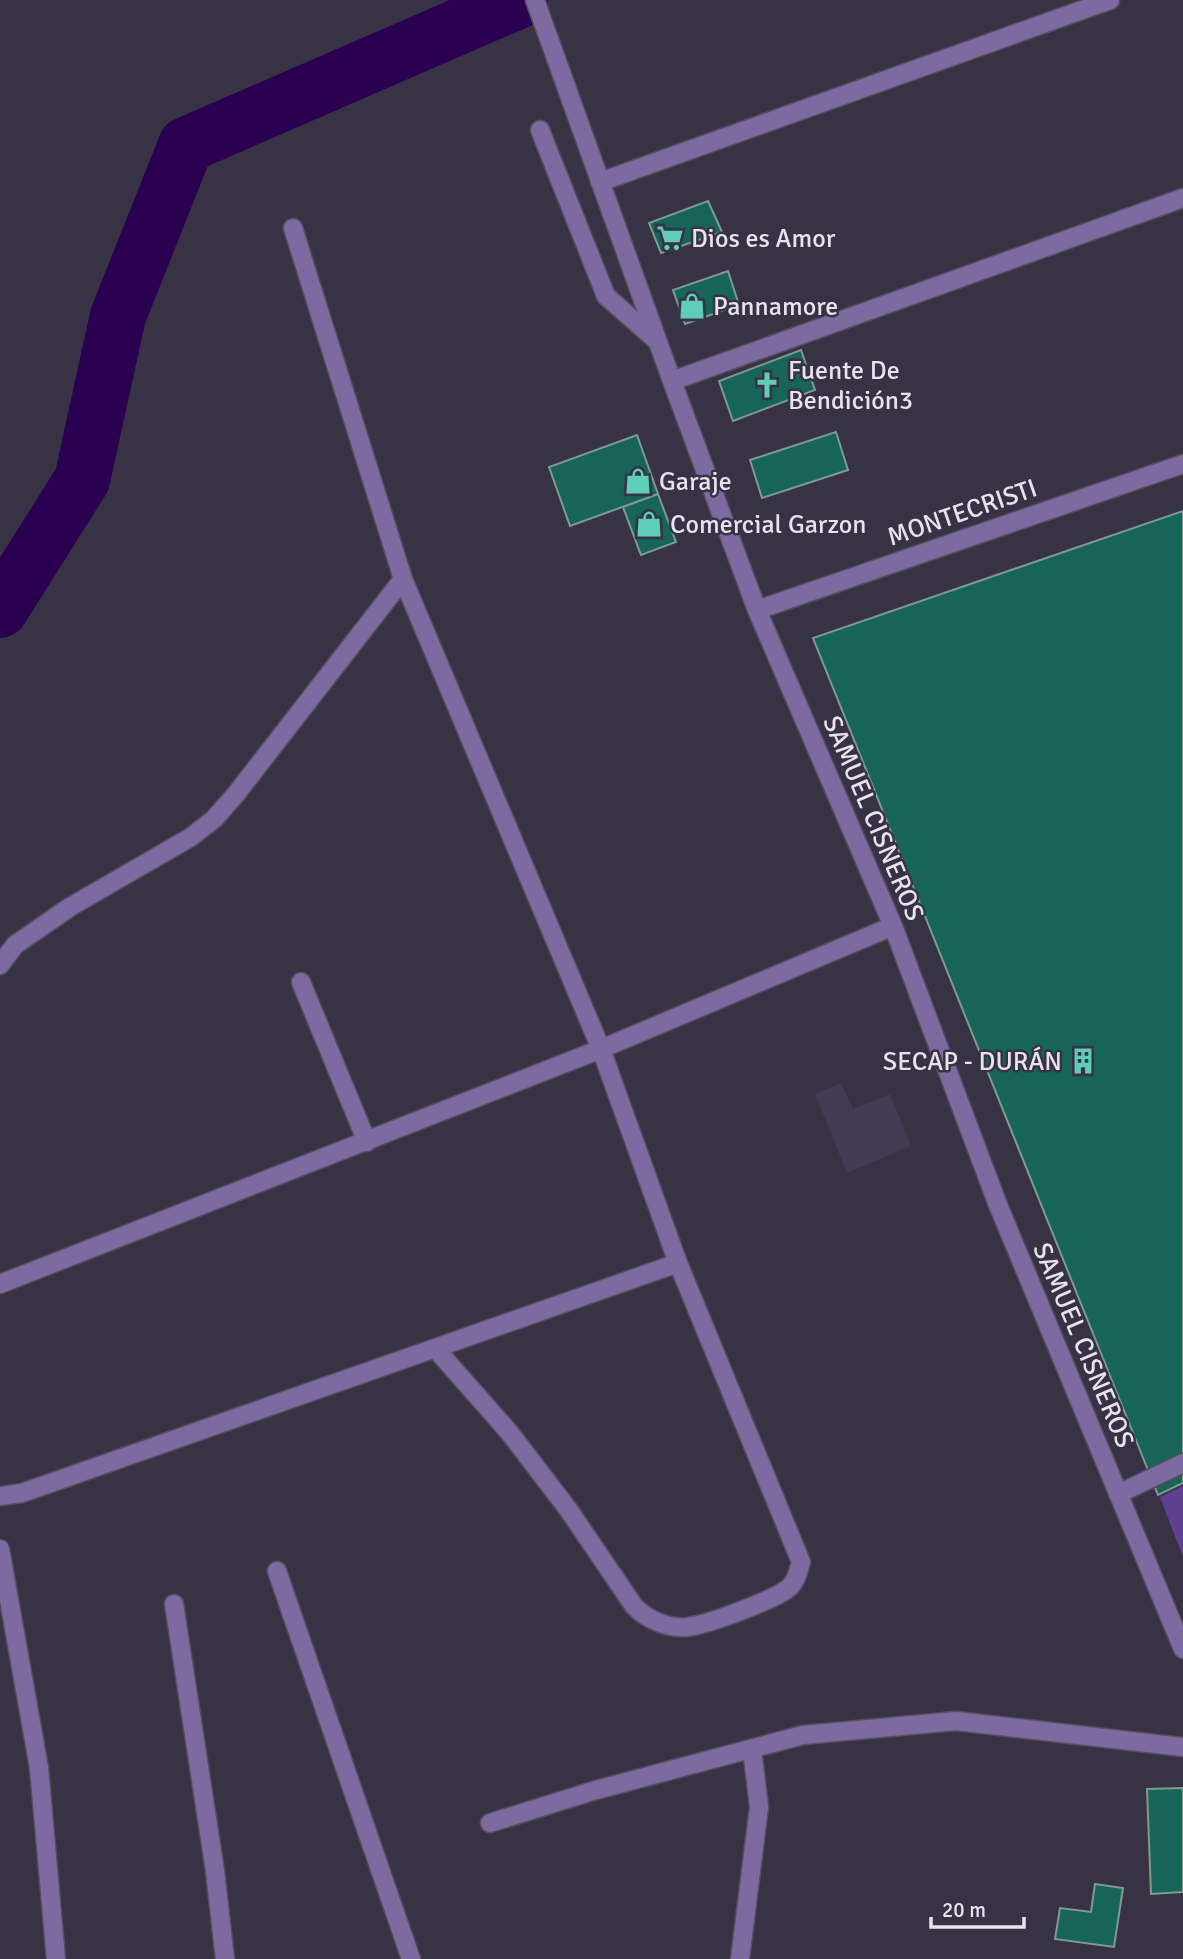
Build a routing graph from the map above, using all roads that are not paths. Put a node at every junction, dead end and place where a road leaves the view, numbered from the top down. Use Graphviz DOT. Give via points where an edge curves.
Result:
graph roads {
  1 [pos="536,0"];
  2 [pos="1110,0"];
  3 [pos="540,130"];
  4 [pos="600,181"];
  5 [pos="1183,198"];
  6 [pos="293,228"];
  7 [pos="658,342"];
  8 [pos="672,381"];
  9 [pos="1183,464"];
  10 [pos="403,579"];
  11 [pos="757,610"];
  12 [pos="893,926"];
  13 [pos="0,965"];
  14 [pos="301,982"];
  15 [pos="601,1049"];
  16 [pos="367,1142"];
  17 [pos="678,1263"];
  18 [pos="0,1284"];
  19 [pos="435,1348"];
  20 [pos="1183,1463"];
  21 [pos="1118,1494"];
  22 [pos="0,1496"];
  23 [pos="0,1549"];
  24 [pos="277,1571"];
  25 [pos="174,1604"];
  26 [pos="1179,1631"];
  27 [pos="1183,1649"];
  28 [pos="1183,1747"];
  29 [pos="752,1749"];
  30 [pos="490,1823"];
  31 [pos="56,1959"];
  32 [pos="225,1959"];
  33 [pos="411,1959"];
  34 [pos="740,1959"];
  1 -- 4 [label="street, SAMUEL CISNEROS"];
  2 -- 4 [label="street"];
  3 -- 7 [label="street" via="606,296"];
  4 -- 7 [label="street, SAMUEL CISNEROS"];
  5 -- 8 [label="street"];
  6 -- 10 [label="street"];
  7 -- 8 [label="street, SAMUEL CISNEROS"];
  8 -- 11 [label="street, SAMUEL CISNEROS"];
  9 -- 11 [label="street, MONTECRISTI"];
  10 -- 13 [label="street" via="214,819 191,837 70,906 15,945"];
  10 -- 15 [label="street"];
  11 -- 12 [label="street, SAMUEL CISNEROS"];
  12 -- 15 [label="street"];
  12 -- 21 [label="street, SAMUEL CISNEROS" via="998,1205"];
  14 -- 16 [label="street"];
  15 -- 16 [label="street"];
  15 -- 17 [label="street"];
  16 -- 18 [label="street"];
  17 -- 19 [label="street"];
  17 -- 19 [label="street" via="801,1562 787,1590 730,1615 688,1627 643,1616 568,1508"];
  19 -- 22 [label="street" via="22,1493"];
  20 -- 21 [label="street"];
  21 -- 26 [label="street, SAMUEL CISNEROS"];
  23 -- 31 [label="street" via="39,1768"];
  24 -- 33 [label="street"];
  25 -- 32 [label="street"];
  26 -- 27 [label="street, SAMUEL CISNEROS"];
  28 -- 29 [label="street" via="956,1721 803,1735"];
  29 -- 30 [label="street"];
  29 -- 34 [label="street" via="759,1807"];
}
